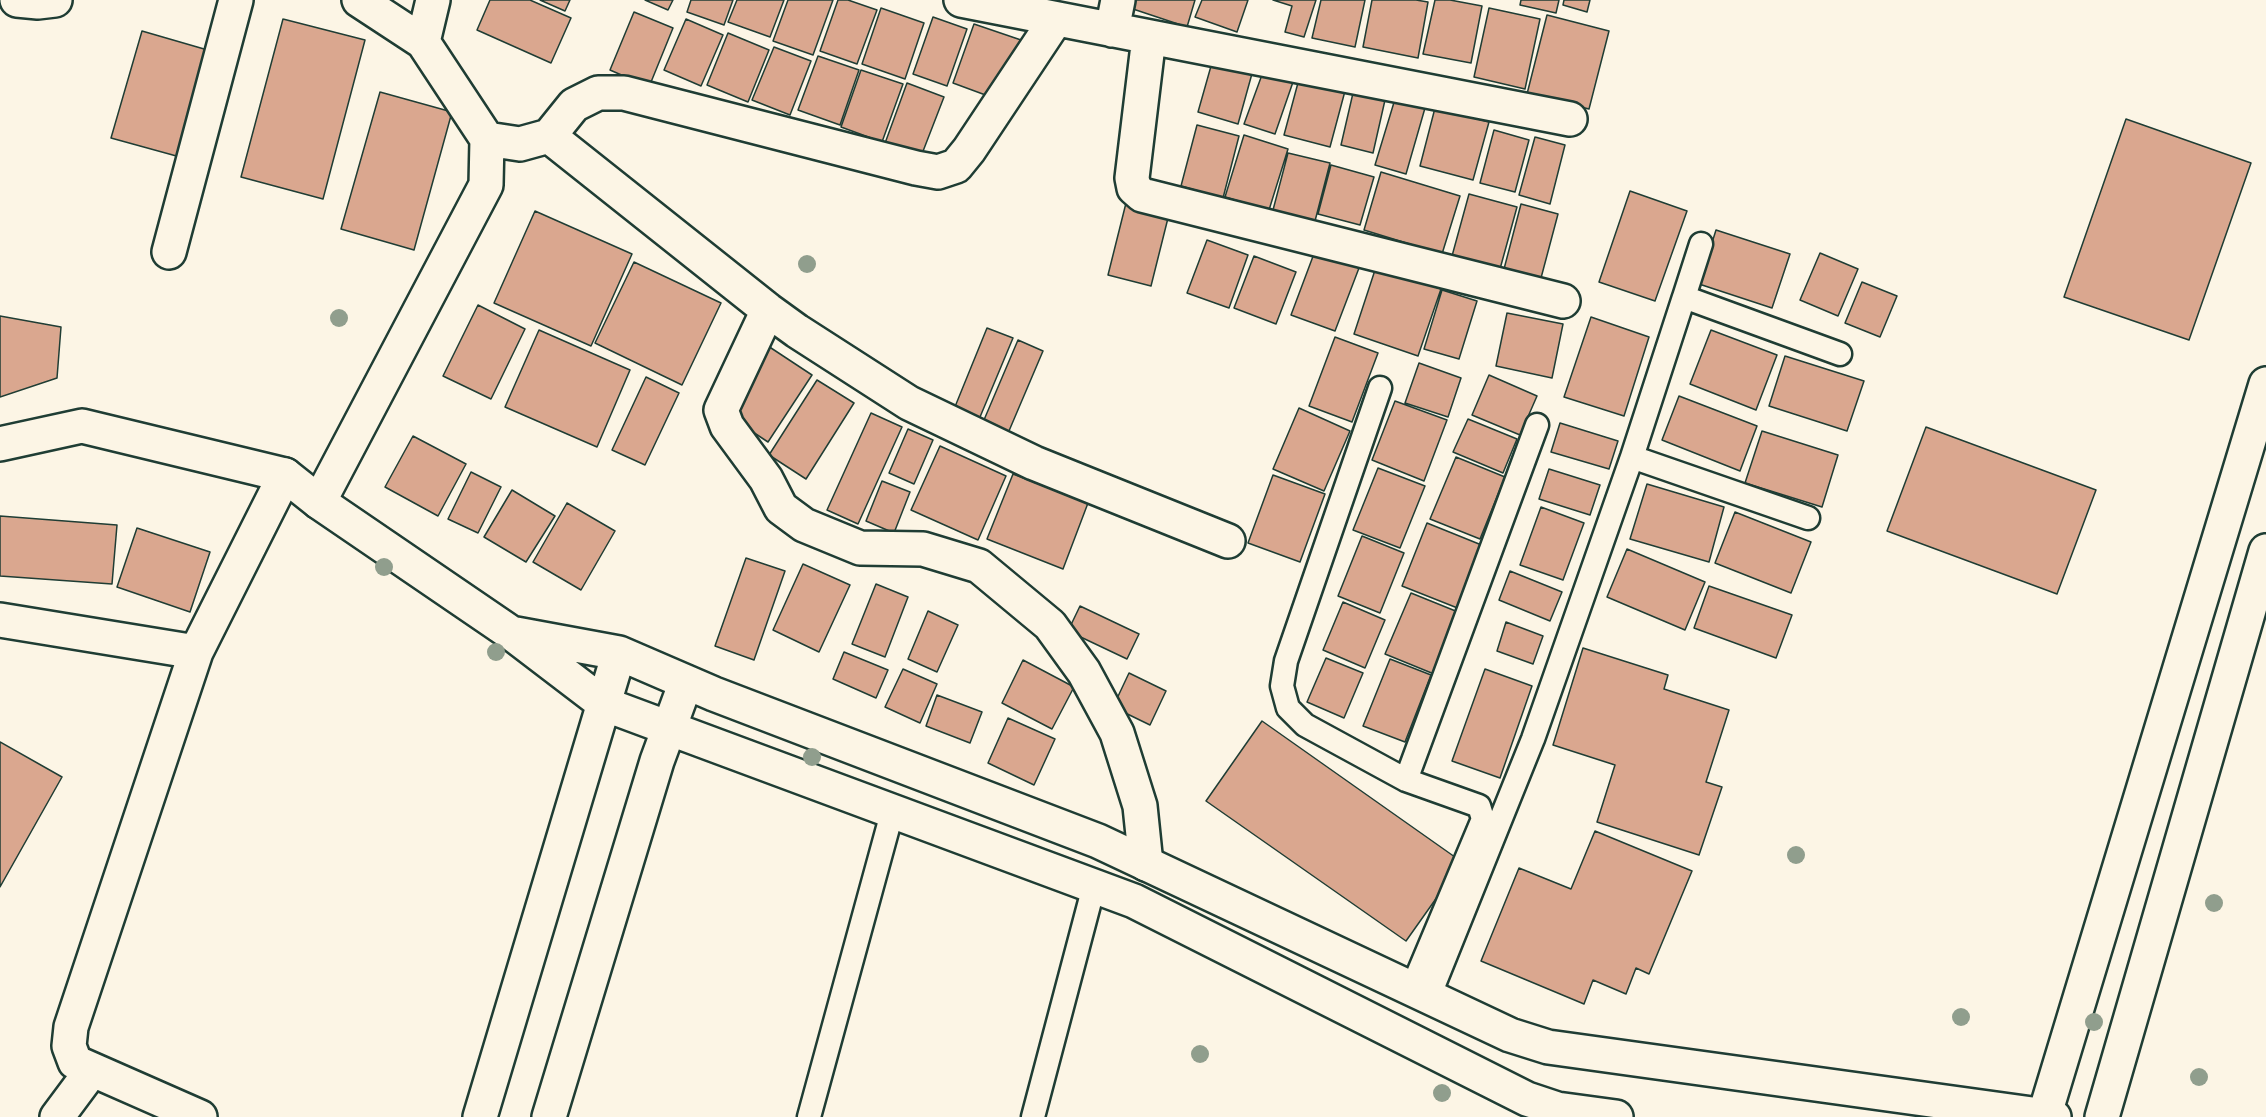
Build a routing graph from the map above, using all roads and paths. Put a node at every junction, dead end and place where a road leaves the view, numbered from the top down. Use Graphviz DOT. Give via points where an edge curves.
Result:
graph roads {
  1 [pos="236,0"];
  2 [pos="359,0"];
  3 [pos="433,0"];
  4 [pos="961,0"];
  5 [pos="1115,15"];
  6 [pos="1056,18"];
  7 [pos="1149,37"];
  8 [pos="423,42"];
  9 [pos="1570,119"];
  10 [pos="549,136"];
  11 [pos="487,139"];
  12 [pos="1701,244"];
  13 [pos="169,252"];
  14 [pos="1684,297"];
  15 [pos="1563,301"];
  16 [pos="768,310"];
  17 [pos="1840,354"];
  18 [pos="2266,384"];
  19 [pos="1380,388"];
  20 [pos="1537,425"];
  21 [pos="0,444"];
  22 [pos="1632,457"];
  23 [pos="285,475"];
  24 [pos="319,502"];
  25 [pos="1808,518"];
  26 [pos="1228,541"];
  27 [pos="2265,560"];
  28 [pos="0,620"];
  29 [pos="512,633"];
  30 [pos="196,652"];
  31 [pos="619,653"];
  32 [pos="686,682"];
  33 [pos="604,704"];
  34 [pos="668,729"];
  35 [pos="1406,780"];
  36 [pos="892,813"];
  37 [pos="1146,864"];
  38 [pos="1094,886"];
  39 [pos="1420,992"];
  40 [pos="92,1070"];
  41 [pos="57,1117"];
  42 [pos="200,1117"];
  43 [pos="480,1117"];
  44 [pos="549,1117"];
  45 [pos="809,1117"];
  46 [pos="1033,1117"];
  47 [pos="1616,1117"];
  48 [pos="2047,1117"];
  49 [pos="2102,1117"];
  1 -- 13 [label="street"];
  2 -- 8 [label="street"];
  3 -- 8 [label="street"];
  4 -- 6 [label="street"];
  5 -- 6 [label="street"];
  5 -- 7 [label="street"];
  6 -- 10 [label="street" via="963,158 956,166 938,172 624,93 598,93 574,105"];
  7 -- 9 [label="street"];
  7 -- 15 [label="street" via="1131,178 1142,195"];
  8 -- 11 [label="street"];
  10 -- 11 [label="street" via="520,144"];
  10 -- 16 [label="street"];
  11 -- 24 [label="street" via="486,185"];
  12 -- 14 [label="lane"];
  14 -- 17 [label="lane"];
  14 -- 22 [label="lane"];
  16 -- 26 [label="street" via="909,403 1034,463"];
  16 -- 37 [label="street" via="721,410 727,426 766,479 781,508 804,525 860,548 923,549 979,566 1050,625 1083,672 1117,733 1140,806"];
  18 -- 48 [label="street"];
  19 -- 35 [label="lane" via="1286,661 1282,686 1288,708 1305,724"];
  20 -- 35 [label="lane"];
  21 -- 23 [label="street" via="82,426"];
  22 -- 25 [label="lane"];
  22 -- 39 [label="lane" via="1533,739"];
  23 -- 24 [label="street"];
  23 -- 30 [label="street"];
  24 -- 29 [label="street"];
  27 -- 49 [label="street"];
  28 -- 30 [label="street"];
  29 -- 31 [label="street"];
  29 -- 33 [label="street"];
  30 -- 40 [label="street" via="71,1027 69,1046 75,1062"];
  31 -- 32 [label="street"];
  31 -- 33 [label="street"];
  32 -- 34 [label="street"];
  32 -- 37 [label="street" via="1098,841"];
  33 -- 34 [label="street"];
  33 -- 43 [label="street"];
  34 -- 36 [label="street"];
  34 -- 44 [label="street"];
  35 -- 39 [label="lane" via="1479,806 1483,819"];
  36 -- 38 [label="street"];
  36 -- 45 [label="lane"];
  37 -- 39 [label="street"];
  38 -- 46 [label="lane"];
  38 -- 47 [label="street" via="1134,902 1527,1099 1557,1109"];
  39 -- 48 [label="street" via="1510,1035 1548,1047"];
  40 -- 41 [label="street"];
  40 -- 42 [label="street"];
}
